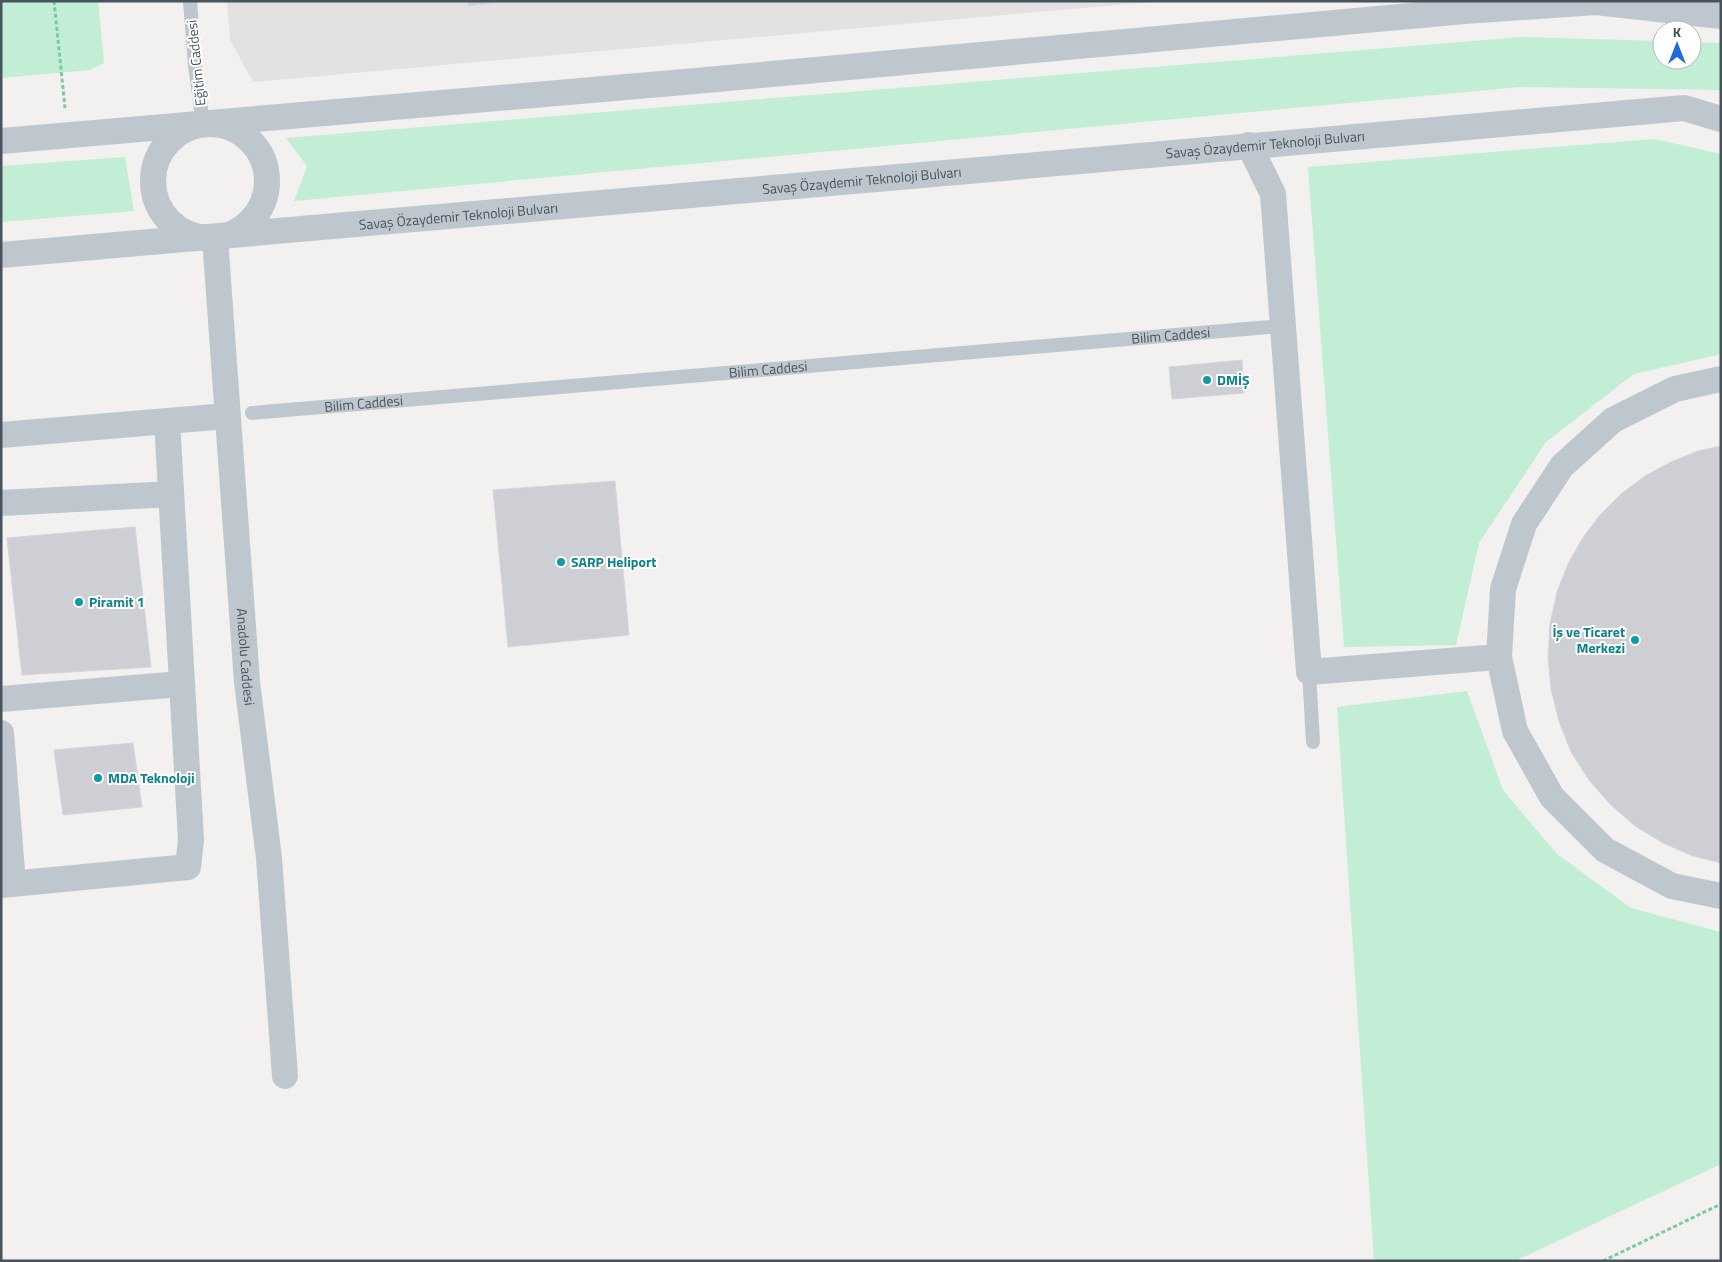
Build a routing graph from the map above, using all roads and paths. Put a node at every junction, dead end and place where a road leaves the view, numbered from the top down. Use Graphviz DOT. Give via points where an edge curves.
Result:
graph roads {
  1 [pos="54,1"];
  2 [pos="190,1"];
  3 [pos="1596,2"];
  4 [pos="1721,16"];
  5 [pos="1721,119"];
  6 [pos="203,124"];
  7 [pos="68,136"];
  8 [pos="1,142"];
  9 [pos="1249,145"];
  10 [pos="214,238"];
  11 [pos="1,256"];
  12 [pos="1282,326"];
  13 [pos="1721,379"];
  14 [pos="240,415"];
  15 [pos="167,421"];
  16 [pos="1,435"];
  17 [pos="171,494"];
  18 [pos="1,503"];
  19 [pos="1499,657"];
  20 [pos="1309,672"];
  21 [pos="181,684"];
  22 [pos="1,699"];
  23 [pos="1,733"];
  24 [pos="1313,742"];
  25 [pos="7,885"];
  26 [pos="1721,896"];
  27 [pos="285,1076"];
  28 [pos="1721,1204"];
  29 [pos="1603,1261"];
  1 -- 7 [label="path"];
  2 -- 6 [label="lane, Eğitim Caddesi"];
  3 -- 4 [label="street"];
  3 -- 6 [label="street"];
  5 -- 9 [label="street, Savaş Özaydemir Teknoloji Bulvarı" via="1684,108"];
  6 -- 7 [label="street"];
  6 -- 10 [label="street" via="184,130 169,141 157,158 152,176 155,196 163,214 177,228 195,236"];
  6 -- 10 [label="street" via="222,125 253,142 267,175 266,193 259,210 232,234"];
  7 -- 8 [label="street"];
  9 -- 10 [label="street, Savaş Özaydemir Teknoloji Bulvarı"];
  9 -- 12 [label="street" via="1273,194"];
  10 -- 11 [label="street, Savaş Özaydemir Teknoloji Bulvarı"];
  10 -- 14 [label="street, Anadolu Caddesi"];
  12 -- 14 [label="lane, Bilim Caddesi"];
  12 -- 20 [label="street"];
  13 -- 19 [label="street" via="1674,389 1613,420 1562,466 1524,524 1503,588"];
  14 -- 15 [label="street, Bilim Caddesi"];
  14 -- 27 [label="street, Anadolu Caddesi" via="247,682 269,858"];
  15 -- 16 [label="street, Bilim Caddesi"];
  15 -- 17 [label="street"];
  17 -- 18 [label="street"];
  17 -- 21 [label="street"];
  19 -- 20 [label="street"];
  19 -- 26 [label="street" via="1515,731 1552,797 1605,850 1672,886"];
  20 -- 24 [label="lane"];
  21 -- 22 [label="street"];
  21 -- 25 [label="street" via="191,840 188,867"];
  23 -- 25 [label="street"];
  28 -- 29 [label="path"];
}
